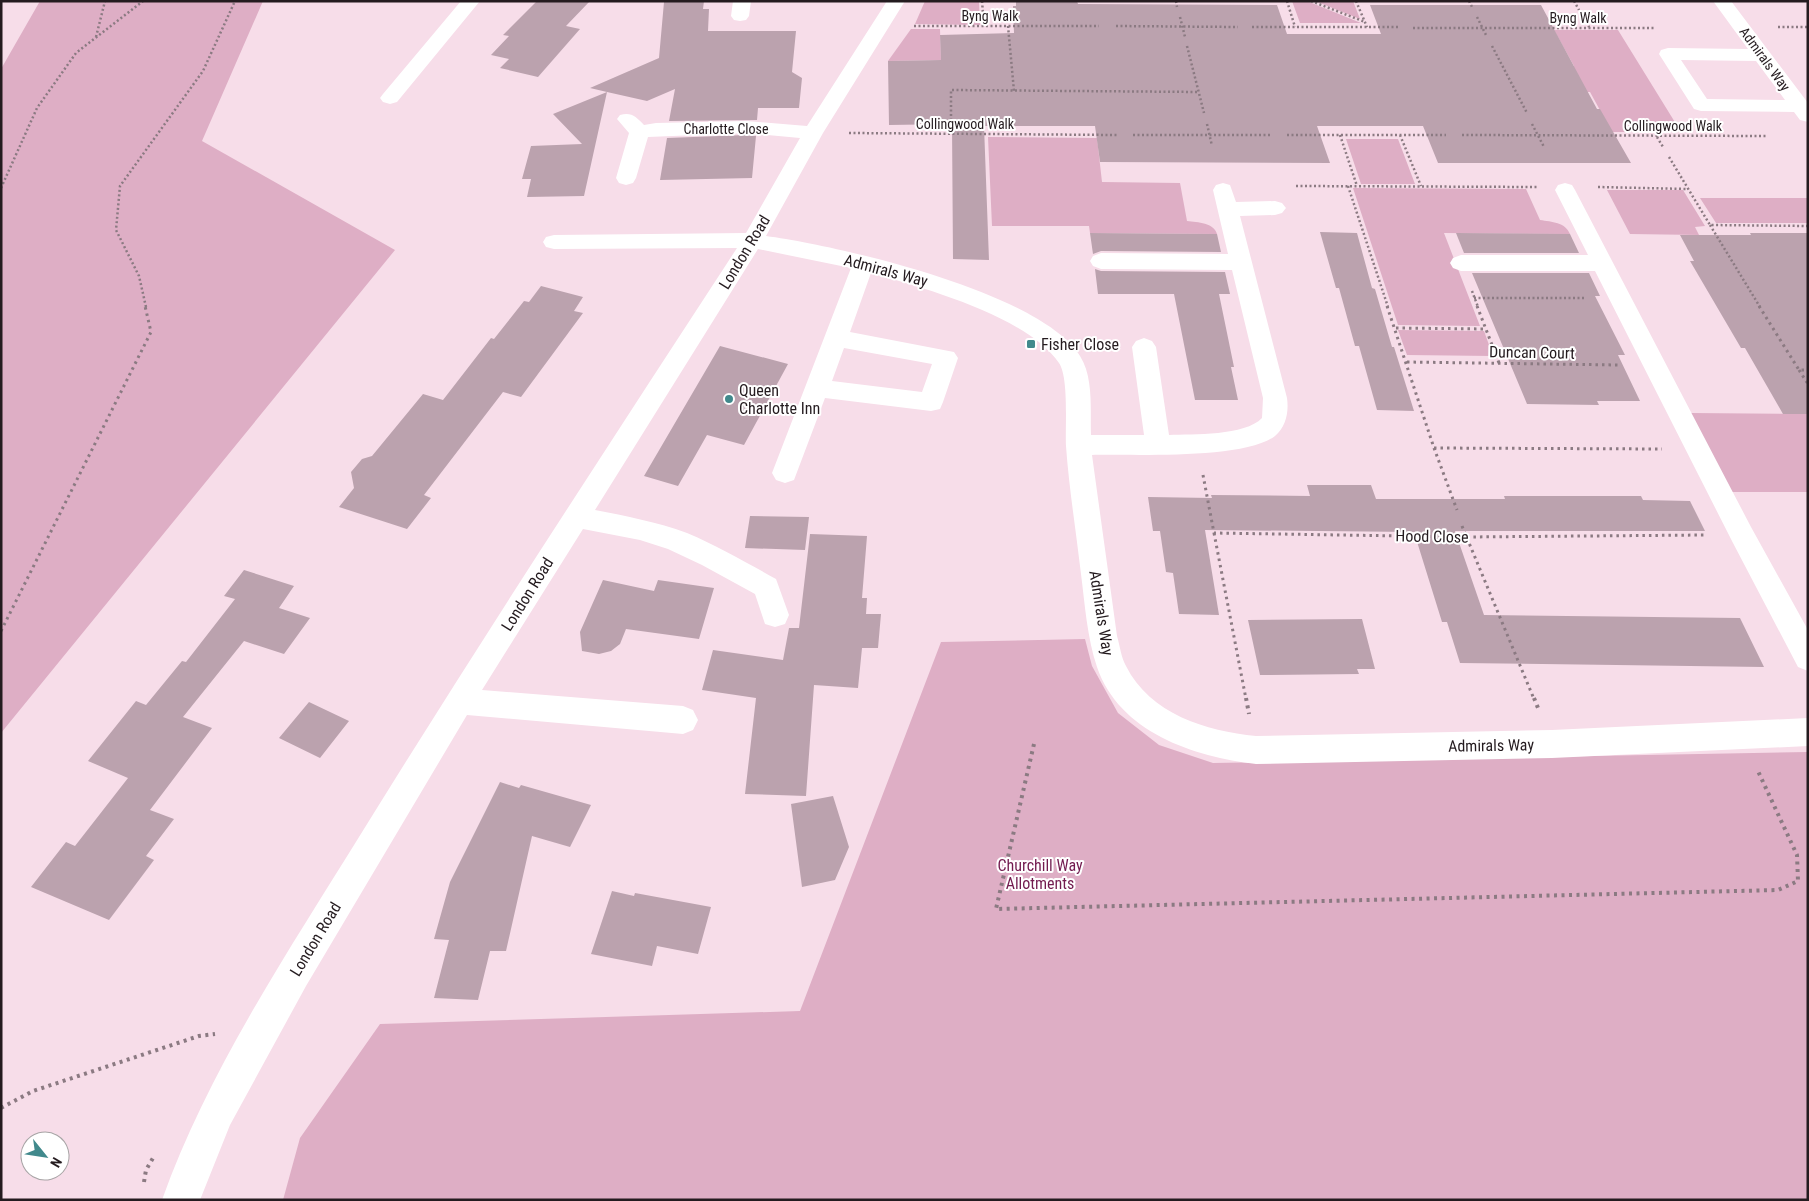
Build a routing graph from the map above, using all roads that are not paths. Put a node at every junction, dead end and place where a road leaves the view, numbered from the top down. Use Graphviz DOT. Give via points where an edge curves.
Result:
graph roads {
  1 [pos="471,1"];
  2 [pos="896,1"];
  3 [pos="1722,1"];
  4 [pos="1763,55"];
  5 [pos="390,98"];
  6 [pos="1804,111"];
  7 [pos="813,133"];
  8 [pos="626,178"];
  9 [pos="1555,188"];
  10 [pos="1275,208"];
  11 [pos="752,241"];
  12 [pos="554,242"];
  13 [pos="1101,261"];
  14 [pos="1241,262"];
  15 [pos="864,263"];
  16 [pos="1461,263"];
  17 [pos="1603,263"];
  18 [pos="836,338"];
  19 [pos="1144,346"];
  20 [pos="817,388"];
  21 [pos="1158,444"];
  22 [pos="1079,445"];
  23 [pos="785,473"];
  24 [pos="576,518"];
  25 [pos="775,615"];
  26 [pos="1808,658"];
  27 [pos="459,701"];
  28 [pos="683,720"];
  29 [pos="1808,732"];
  30 [pos="181,1200"];
  1 -- 5 [label="street"];
  2 -- 7 [label="street, London Road"];
  3 -- 4 [label="street, Admirals Way"];
  4 -- 6 [label="street, Admirals Way"];
  4 -- 6 [label="street" via="1668,54 1701,105"];
  7 -- 8 [label="street, Charlotte Close" via="746,127 656,129 633,126"];
  7 -- 11 [label="street, London Road"];
  9 -- 17 [label="street"];
  10 -- 14 [label="street" via="1225,200"];
  11 -- 12 [label="street, Admirals Way"];
  11 -- 15 [label="street, Admirals Way"];
  11 -- 24 [label="street, London Road"];
  13 -- 14 [label="street"];
  14 -- 21 [label="street" via="1277,412 1274,421 1263,432 1238,441"];
  15 -- 18 [label="street"];
  15 -- 22 [label="street, Admirals Way" via="933,282 971,297 1041,329 1061,344 1072,362"];
  16 -- 17 [label="street"];
  17 -- 26 [label="street"];
  18 -- 20 [label="street"];
  18 -- 20 [label="street" via="946,358 931,402"];
  19 -- 21 [label="street"];
  20 -- 23 [label="street"];
  21 -- 22 [label="street"];
  22 -- 29 [label="street, Admirals Way" via="1103,636 1113,670 1131,697 1180,732 1222,747 1256,750 1552,744"];
  24 -- 25 [label="street" via="649,532 714,558 766,587"];
  24 -- 27 [label="street, London Road"];
  27 -- 28 [label="street"];
  27 -- 30 [label="street, London Road" via="294,974 217,1112"];
}
